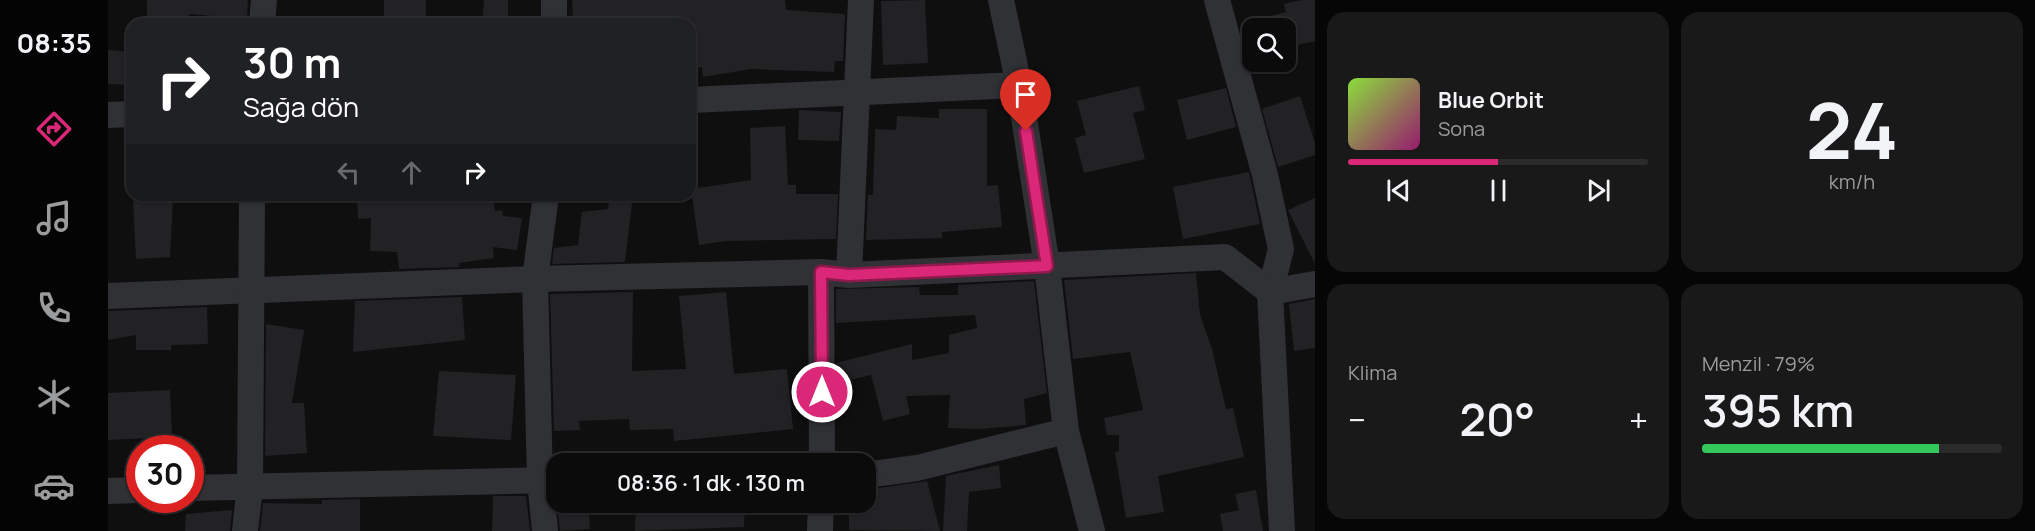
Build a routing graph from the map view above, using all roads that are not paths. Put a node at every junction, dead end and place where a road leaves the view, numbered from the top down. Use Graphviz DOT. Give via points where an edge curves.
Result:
graph roads {
  1 [pos="264,0"];
  2 [pos="554,0"];
  3 [pos="861,0"];
  4 [pos="1001,0"];
  5 [pos="1217,0"];
  6 [pos="262,18"];
  7 [pos="554,18"];
  8 [pos="1019,85"];
  9 [pos="857,93"];
  10 [pos="696,100"];
  11 [pos="126,114"];
  12 [pos="108,115"];
  13 [pos="252,201"];
  14 [pos="545,201"];
  15 [pos="1047,266"];
  16 [pos="821,272"];
  17 [pos="849,275"];
  18 [pos="536,279"];
  19 [pos="1315,284"];
  20 [pos="251,292"];
  21 [pos="1270,292"];
  22 [pos="108,296"];
  23 [pos="1066,432"];
  24 [pos="546,453"];
  25 [pos="822,453"];
  26 [pos="876,474"];
  27 [pos="546,480"];
  28 [pos="250,486"];
  29 [pos="204,488"];
  30 [pos="126,490"];
  31 [pos="108,491"];
  32 [pos="546,506"];
  33 [pos="821,513"];
  34 [pos="245,531"];
  35 [pos="544,531"];
  36 [pos="820,531"];
  37 [pos="1092,531"];
  38 [pos="1282,531"];
  1 -- 6 [label="street"];
  2 -- 7 [label="street"];
  3 -- 9 [label="street"];
  4 -- 8 [label="street"];
  5 -- 21 [label="street" via="1281,249"];
  8 -- 9 [label="street"];
  8 -- 15 [label="street"];
  9 -- 10 [label="street"];
  9 -- 17 [label="street"];
  11 -- 12 [label="street"];
  13 -- 20 [label="street"];
  14 -- 18 [label="street"];
  15 -- 17 [label="street"];
  15 -- 21 [label="street" via="1225,257"];
  15 -- 23 [label="street"];
  16 -- 17 [label="street"];
  16 -- 18 [label="street"];
  16 -- 25 [label="street"];
  18 -- 20 [label="street"];
  18 -- 24 [label="street"];
  19 -- 21 [label="street"];
  20 -- 22 [label="street"];
  20 -- 28 [label="street"];
  21 -- 38 [label="street"];
  23 -- 26 [label="street" via="916,468"];
  23 -- 37 [label="street"];
  27 -- 28 [label="street"];
  28 -- 29 [label="street"];
  28 -- 34 [label="street"];
  30 -- 31 [label="street"];
  32 -- 35 [label="street"];
  33 -- 36 [label="street"];
}
